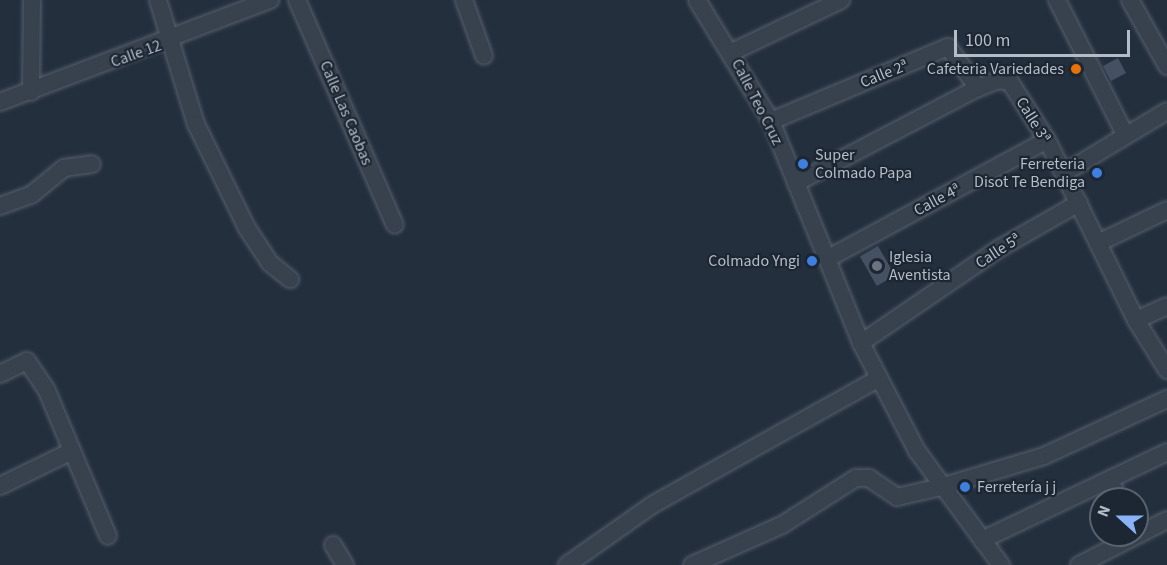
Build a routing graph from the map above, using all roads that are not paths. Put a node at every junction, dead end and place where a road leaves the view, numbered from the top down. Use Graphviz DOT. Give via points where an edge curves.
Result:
graph roads {
  1 [pos="32,0"];
  2 [pos="158,0"];
  3 [pos="270,0"];
  4 [pos="297,0"];
  5 [pos="464,0"];
  6 [pos="697,0"];
  7 [pos="841,0"];
  8 [pos="1057,0"];
  9 [pos="1130,0"];
  10 [pos="171,42"];
  11 [pos="732,52"];
  12 [pos="484,56"];
  13 [pos="1167,66"];
  14 [pos="978,88"];
  15 [pos="31,92"];
  16 [pos="0,102"];
  17 [pos="1167,111"];
  18 [pos="771,121"];
  19 [pos="1125,134"];
  20 [pos="1047,141"];
  21 [pos="92,164"];
  22 [pos="1064,173"];
  23 [pos="795,183"];
  24 [pos="1078,203"];
  25 [pos="0,206"];
  26 [pos="1167,210"];
  27 [pos="395,225"];
  28 [pos="1098,243"];
  29 [pos="827,260"];
  30 [pos="290,279"];
  31 [pos="1167,306"];
  32 [pos="1136,320"];
  33 [pos="861,343"];
  34 [pos="1167,370"];
  35 [pos="0,375"];
  36 [pos="879,378"];
  37 [pos="1167,399"];
  38 [pos="72,451"];
  39 [pos="1167,452"];
  40 [pos="1110,479"];
  41 [pos="0,486"];
  42 [pos="941,487"];
  43 [pos="1113,487"];
  44 [pos="1167,520"];
  45 [pos="1149,529"];
  46 [pos="108,536"];
  47 [pos="982,540"];
  48 [pos="333,545"];
  49 [pos="1113,547"];
  50 [pos="345,565"];
  51 [pos="567,565"];
  52 [pos="692,565"];
  53 [pos="1001,565"];
  54 [pos="1079,565"];
  1 -- 15 [label="street"];
  2 -- 10 [label="street"];
  3 -- 10 [label="street, Calle 12"];
  4 -- 27 [label="street, Calle Las Caobas"];
  5 -- 12 [label="street"];
  6 -- 11 [label="street, Calle Teo Cruz"];
  7 -- 11 [label="street"];
  8 -- 19 [label="street"];
  9 -- 13 [label="street"];
  10 -- 15 [label="street, Calle 12"];
  10 -- 30 [label="street" via="196,123 247,228 270,263"];
  11 -- 18 [label="street, Calle Teo Cruz"];
  14 -- 18 [label="street, Calle 2ª" via="951,47"];
  14 -- 20 [label="street, Calle 3ª" via="999,80 1010,82"];
  14 -- 23 [label="street, Calle 3ª"];
  15 -- 16 [label="street, Calle 12"];
  17 -- 19 [label="street"];
  18 -- 23 [label="street, Calle Teo Cruz"];
  19 -- 22 [label="street"];
  20 -- 22 [label="street, Calle 3ª"];
  20 -- 29 [label="street, Calle 4ª"];
  21 -- 25 [label="street" via="64,168 31,195"];
  22 -- 24 [label="street, Calle 3ª"];
  23 -- 29 [label="street, Calle Teo Cruz"];
  24 -- 28 [label="street, Calle 3ª"];
  24 -- 33 [label="street, Calle 5ª" via="1000,248"];
  26 -- 28 [label="street"];
  28 -- 32 [label="street, Calle 3ª"];
  29 -- 33 [label="street, Calle Teo Cruz"];
  31 -- 32 [label="street"];
  32 -- 34 [label="street, Calle 3ª"];
  33 -- 36 [label="street, Calle Teo Cruz"];
  35 -- 38 [label="street" via="27,361"];
  36 -- 42 [label="street, Calle Teo Cruz"];
  36 -- 51 [label="street" via="652,505"];
  37 -- 42 [label="street" via="1044,456"];
  38 -- 41 [label="street"];
  38 -- 46 [label="street"];
  39 -- 40 [label="street"];
  40 -- 43 [label="street"];
  40 -- 47 [label="street"];
  42 -- 47 [label="street, Calle Teo Cruz"];
  42 -- 52 [label="street" via="897,497 869,478 856,478 782,525"];
  44 -- 45 [label="street"];
  47 -- 53 [label="street, Calle Teo Cruz"];
  48 -- 50 [label="street"];
  49 -- 54 [label="street"];
}
